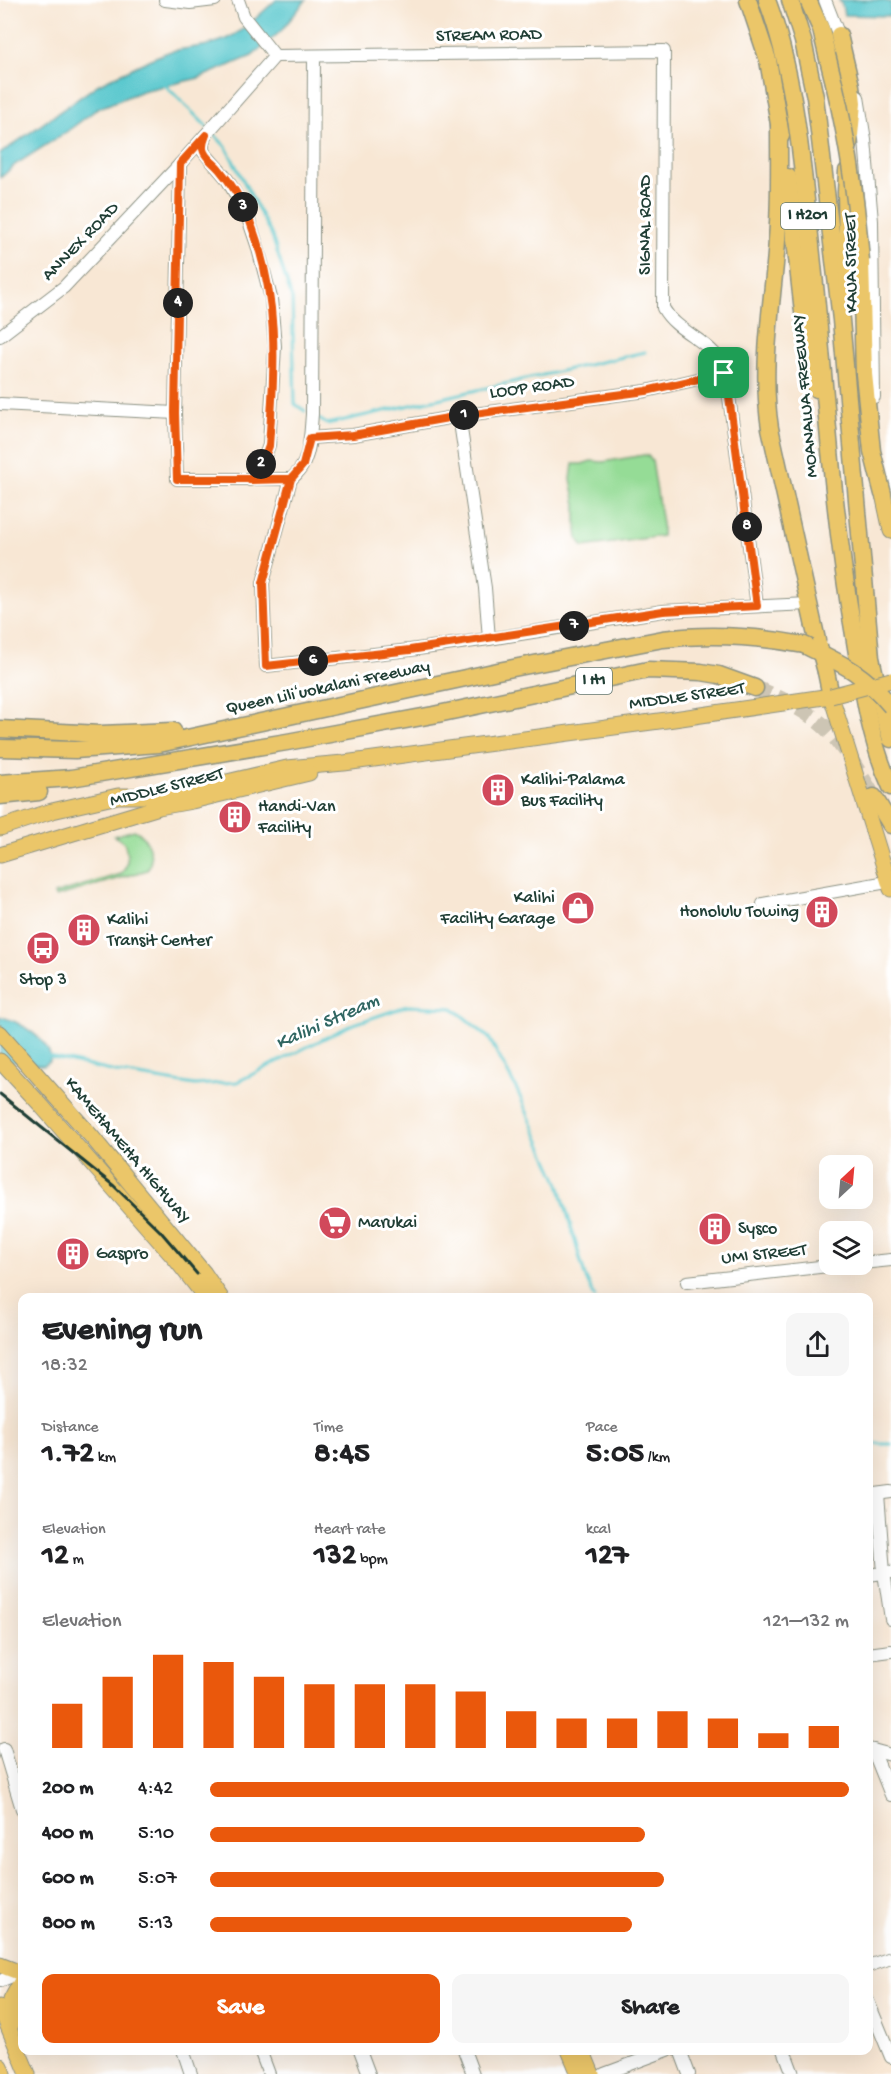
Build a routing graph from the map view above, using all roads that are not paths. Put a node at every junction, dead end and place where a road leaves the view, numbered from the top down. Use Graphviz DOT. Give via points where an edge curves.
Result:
graph roads {
  1 [pos="165,0"];
  2 [pos="215,0"];
  3 [pos="748,0"];
  4 [pos="767,0"];
  5 [pos="790,0"];
  6 [pos="808,0"];
  7 [pos="825,0"];
  8 [pos="239,5"];
  9 [pos="839,35"];
  10 [pos="664,51"];
  11 [pos="272,52"];
  12 [pos="314,56"];
  13 [pos="779,125"];
  14 [pos="210,130"];
  15 [pos="180,164"];
  16 [pos="0,336"];
  17 [pos="724,373"];
  18 [pos="849,401"];
  19 [pos="0,404"];
  20 [pos="175,413"];
  21 [pos="459,416"];
  22 [pos="828,436"];
  23 [pos="310,438"];
  24 [pos="291,479"];
  25 [pos="250,480"];
  26 [pos="883,494"];
  27 [pos="891,531"];
  28 [pos="809,604"];
  29 [pos="757,606"];
  30 [pos="489,639"];
  31 [pos="811,642"];
  32 [pos="891,680"];
  33 [pos="755,687"];
  34 [pos="831,696"];
  35 [pos="891,706"];
  36 [pos="249,724"];
  37 [pos="0,729"];
  38 [pos="891,739"];
  39 [pos="287,742"];
  40 [pos="0,748"];
  41 [pos="344,763"];
  42 [pos="0,783"];
  43 [pos="891,787"];
  44 [pos="0,796"];
  45 [pos="874,797"];
  46 [pos="52,811"];
  47 [pos="0,817"];
  48 [pos="891,825"];
  49 [pos="0,828"];
  50 [pos="0,855"];
  51 [pos="889,886"];
  52 [pos="763,904"];
  53 [pos="0,1033"];
  54 [pos="1,1066"];
  55 [pos="891,1260"];
  56 [pos="873,1262"];
  57 [pos="819,1267"];
  58 [pos="687,1282"];
  59 [pos="202,1293"];
  60 [pos="218,1293"];
  61 [pos="879,1494"];
  62 [pos="887,1572"];
  63 [pos="891,1619"];
  64 [pos="891,1651"];
  65 [pos="873,1653"];
  66 [pos="4,1749"];
  67 [pos="873,1750"];
  68 [pos="873,1754"];
  69 [pos="891,1755"];
  70 [pos="891,1795"];
  71 [pos="18,1796"];
  72 [pos="891,1958"];
  73 [pos="873,1964"];
  74 [pos="0,1965"];
  75 [pos="18,1973"];
  76 [pos="18,1976"];
  77 [pos="0,1981"];
  78 [pos="18,1984"];
  79 [pos="0,2007"];
  80 [pos="873,2013"];
  81 [pos="12,2034"];
  82 [pos="18,2049"];
  83 [pos="20,2055"];
  84 [pos="185,2055"];
  85 [pos="262,2055"];
  86 [pos="362,2055"];
  87 [pos="466,2055"];
  88 [pos="572,2055"];
  89 [pos="584,2055"];
  90 [pos="655,2055"];
  91 [pos="682,2055"];
  92 [pos="786,2055"];
  93 [pos="891,2057"];
  94 [pos="0,2066"];
  95 [pos="3,2074"];
  96 [pos="28,2074"];
  97 [pos="191,2074"];
  98 [pos="269,2074"];
  99 [pos="369,2074"];
  100 [pos="473,2074"];
  101 [pos="579,2074"];
  102 [pos="592,2074"];
  103 [pos="604,2074"];
  104 [pos="689,2074"];
  105 [pos="793,2074"];
  1 -- 2 [label="street"];
  3 -- 13 [label="highway" via="768,60"];
  4 -- 22 [label="highway, MOANALUA FREEWAY / I H201" via="794,102 821,334"];
  5 -- 18 [label="highway, I H201" via="815,97"];
  6 -- 26 [label="highway, bridge" via="820,29 847,141 861,261 864,374 872,451"];
  7 -- 9 [label="street, KAUA STREET"];
  8 -- 11 [label="street"];
  9 -- 18 [label="highway" via="853,103 846,192"];
  9 -- 26 [label="street, KAUA STREET" via="856,85 868,178 872,221 872,367"];
  10 -- 12 [label="street, STREAM ROAD"];
  10 -- 17 [label="street, SIGNAL ROAD" via="663,308 670,319 715,354"];
  11 -- 12 [label="street"];
  11 -- 14 [label="street, ANNEX ROAD"];
  12 -- 23 [label="street"];
  13 -- 22 [label="highway" via="812,369"];
  13 -- 28 [label="highway" via="777,240 766,405"];
  14 -- 15 [label="street, ANNEX ROAD"];
  14 -- 25 [label="street" via="203,151 227,179 247,215 274,319 269,446"];
  15 -- 16 [label="street, ANNEX ROAD" via="64,287"];
  15 -- 20 [label="street"];
  17 -- 21 [label="street, LOOP ROAD" via="646,391"];
  17 -- 29 [label="street"];
  18 -- 38 [label="highway, I H201" via="872,658"];
  19 -- 20 [label="street"];
  20 -- 25 [label="street" via="177,479"];
  21 -- 23 [label="street, LOOP ROAD" via="353,435"];
  21 -- 30 [label="street"];
  22 -- 43 [label="highway, MOANALUA FREEWAY / I H201" via="844,580 867,715"];
  23 -- 24 [label="street" via="303,465"];
  24 -- 25 [label="street"];
  24 -- 30 [label="street" via="263,583 266,666"];
  26 -- 27 [label="main road, KAUA STREET"];
  28 -- 29 [label="street"];
  28 -- 31 [label="highway"];
  29 -- 30 [label="street" via="663,611"];
  31 -- 34 [label="highway, bridge" via="826,672"];
  31 -- 35 [label="highway, Queen Liliʻuokalani Freeway / I H1, bridge" via="857,672"];
  31 -- 36 [label="highway, Queen Liliʻuokalani Freeway / I H1" via="690,635"];
  32 -- 34 [label="main road, MIDDLE STREET, bridge"];
  33 -- 39 [label="highway, I H1" via="701,672 648,670"];
  34 -- 41 [label="main road, MIDDLE STREET"];
  34 -- 51 [label="main road"];
  36 -- 37 [label="highway" via="141,734"];
  36 -- 40 [label="highway, Queen Liliʻuokalani Freeway / I H1" via="131,747"];
  39 -- 42 [label="highway, I H1" via="71,778"];
  39 -- 44 [label="highway" via="135,778"];
  41 -- 46 [label="main road, MIDDLE STREET" via="287,768 158,795 118,796"];
  41 -- 50 [label="main road, MIDDLE STREET" via="159,807"];
  45 -- 48 [label="highway"];
  46 -- 47 [label="main road"];
  46 -- 49 [label="main road, MIDDLE STREET"];
  51 -- 52 [label="street"];
  53 -- 60 [label="main road, KAMEHAMEHA HIGHWAY" via="92,1137"];
  54 -- 59 [label="main road, KAMEHAMEHA HIGHWAY" via="39,1103"];
  55 -- 56 [label="street"];
  57 -- 58 [label="street, UMI STREET"];
  61 -- 62 [label="street"];
  62 -- 63 [label="street"];
  64 -- 65 [label="street"];
  66 -- 71 [label="street"];
  67 -- 69 [label="street"];
  68 -- 70 [label="street"];
  72 -- 73 [label="street"];
  74 -- 75 [label="main road"];
  76 -- 77 [label="street"];
  78 -- 81 [label="main road" via="11,2000"];
  79 -- 81 [label="main road"];
  80 -- 93 [label="street"];
  81 -- 82 [label="main road"];
  83 -- 96 [label="main road"];
  84 -- 97 [label="street"];
  85 -- 98 [label="street"];
  86 -- 99 [label="street"];
  87 -- 100 [label="street"];
  88 -- 101 [label="main road"];
  89 -- 102 [label="main road"];
  90 -- 103 [label="street"];
  91 -- 104 [label="street"];
  92 -- 105 [label="street"];
  94 -- 95 [label="main road"];
}
